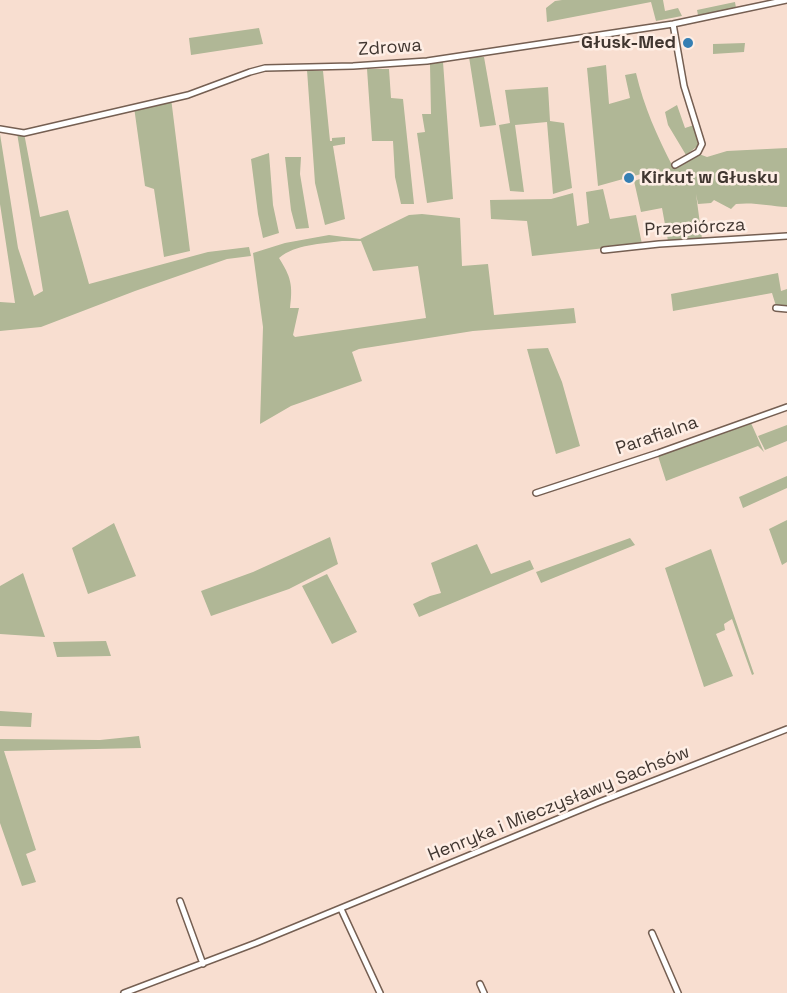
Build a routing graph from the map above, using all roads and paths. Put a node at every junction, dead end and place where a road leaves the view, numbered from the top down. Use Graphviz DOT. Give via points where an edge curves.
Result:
graph roads {
  1 [pos="787,1"];
  2 [pos="673,24"];
  3 [pos="0,129"];
  4 [pos="675,165"];
  5 [pos="787,236"];
  6 [pos="604,250"];
  7 [pos="776,308"];
  8 [pos="787,309"];
  9 [pos="787,407"];
  10 [pos="536,493"];
  11 [pos="787,729"];
  12 [pos="180,901"];
  13 [pos="342,909"];
  14 [pos="652,933"];
  15 [pos="203,964"];
  16 [pos="480,984"];
  17 [pos="142,990"];
  18 [pos="124,993"];
  19 [pos="380,993"];
  20 [pos="484,993"];
  21 [pos="678,993"];
  1 -- 2 [label="street, Zdrowa"];
  2 -- 3 [label="street, Zdrowa" via="427,60 266,68 188,95 24,134"];
  2 -- 4 [label="street" via="684,86 702,144 698,152"];
  5 -- 6 [label="street, Przepiórcza"];
  7 -- 8 [label="street"];
  9 -- 10 [label="street, Parafialna"];
  11 -- 13 [label="street, Henryka i Mieczysławy Sachsów"];
  12 -- 15 [label="street"];
  13 -- 15 [label="street, Henryka i Mieczysławy Sachsów"];
  13 -- 19 [label="street"];
  14 -- 21 [label="street"];
  15 -- 17 [label="street, Henryka i Mieczysławy Sachsów"];
  16 -- 20 [label="street"];
  17 -- 18 [label="street, Henryka i Mieczysławy Sachsów"];
}
